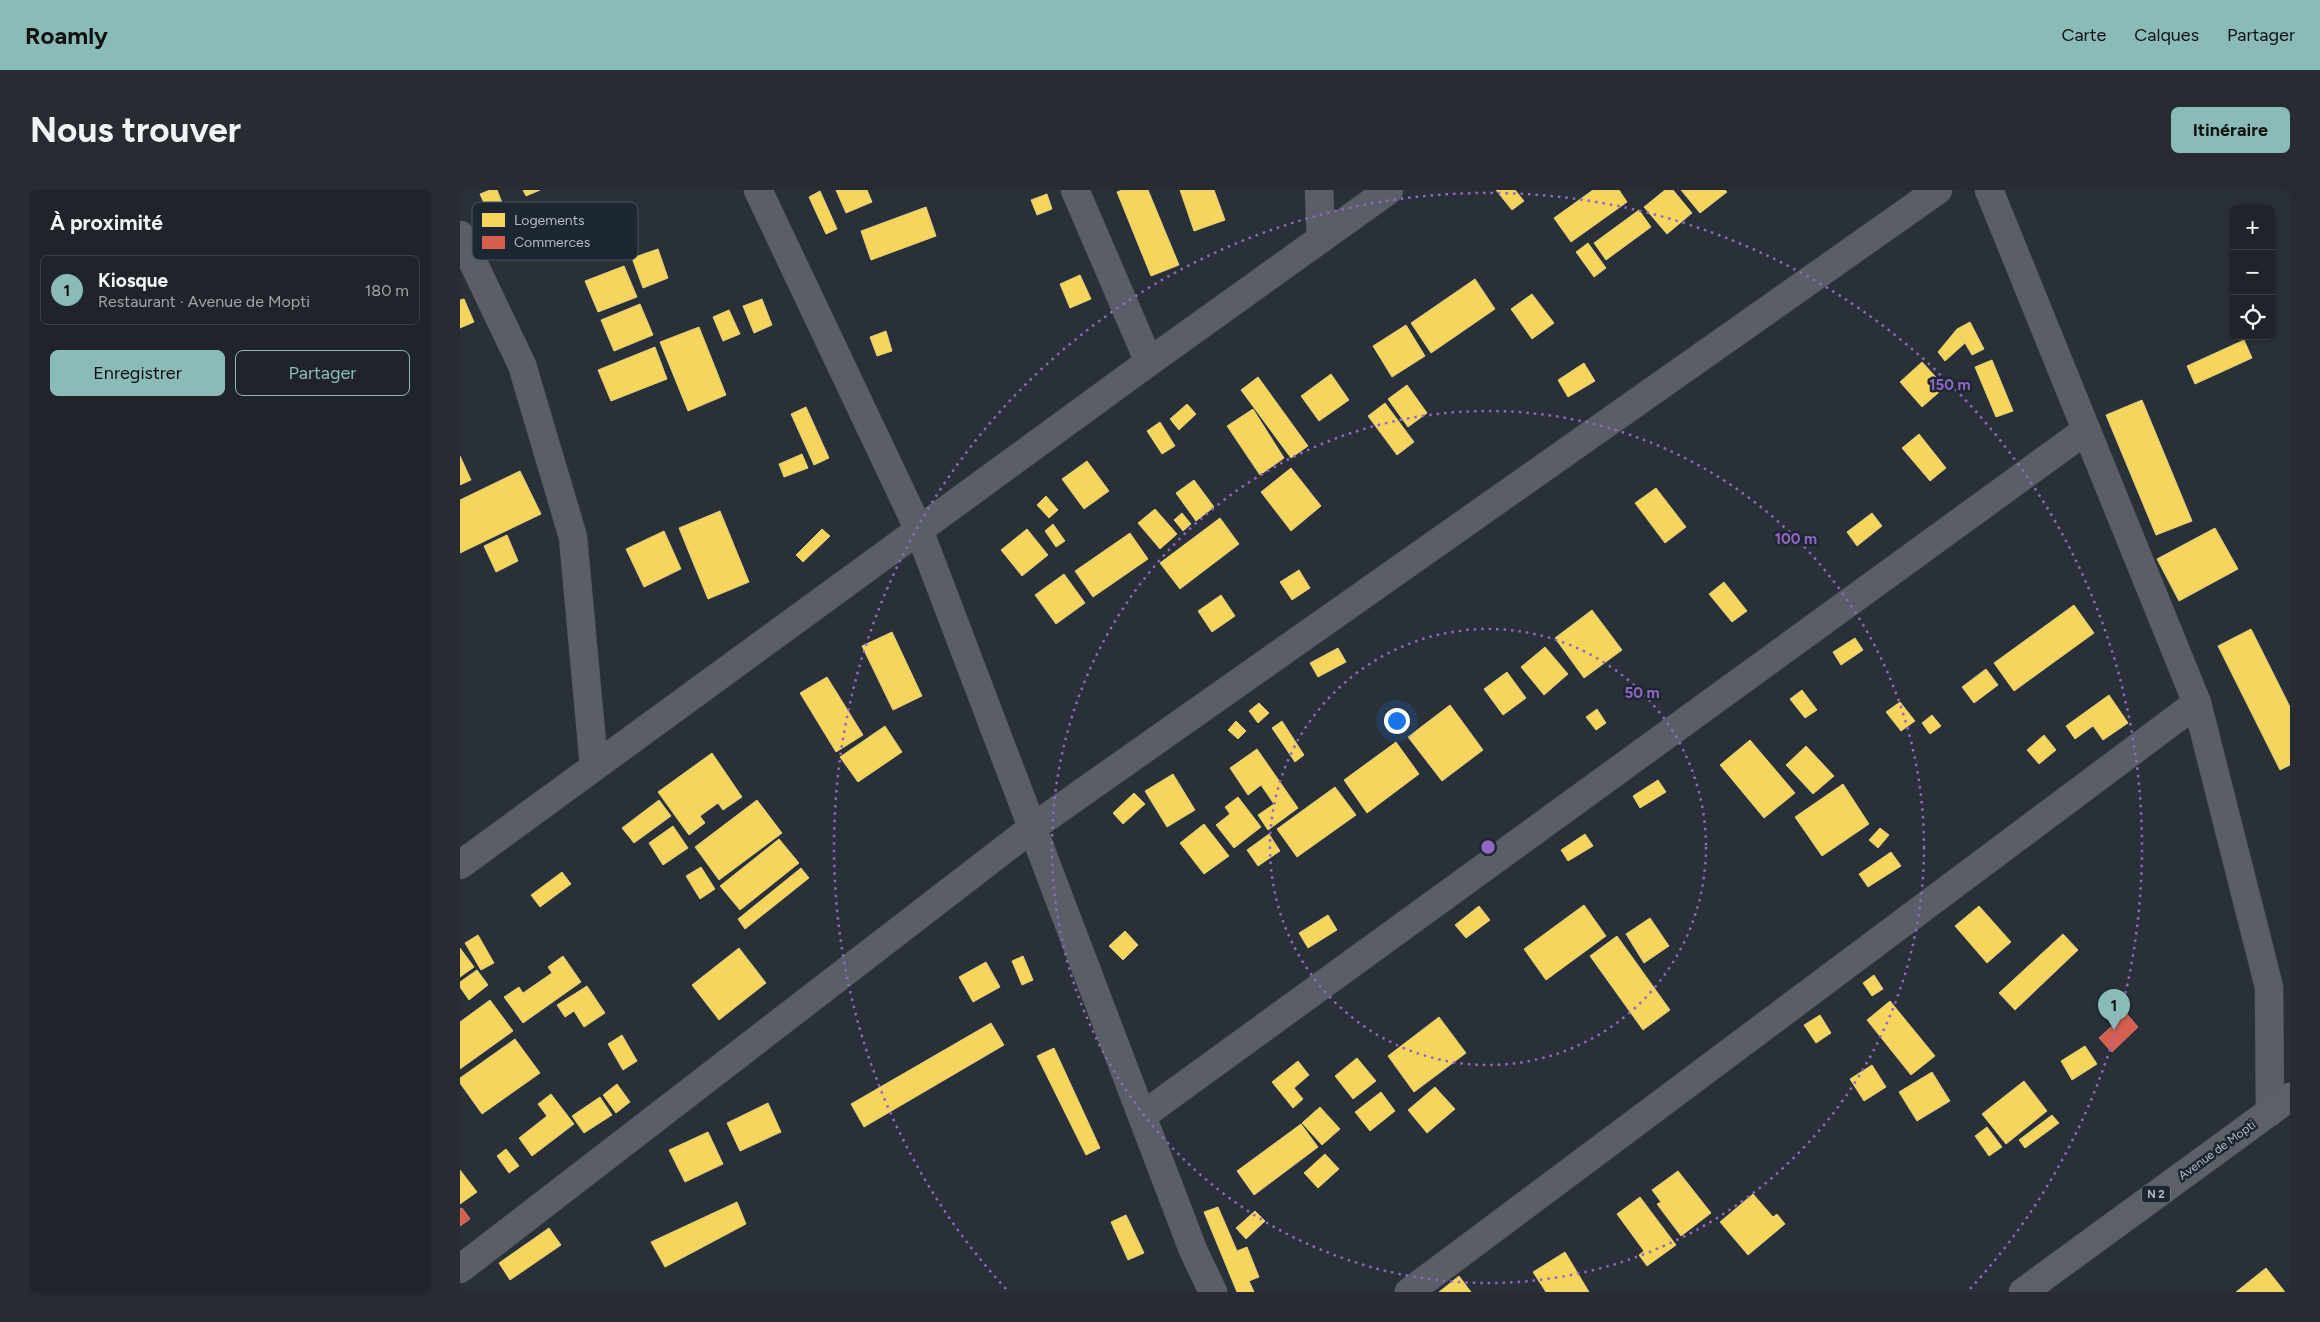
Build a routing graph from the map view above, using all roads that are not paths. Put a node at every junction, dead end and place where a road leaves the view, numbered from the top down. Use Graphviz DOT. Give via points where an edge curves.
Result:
graph roads {
  1 [pos="758,190"];
  2 [pos="1076,190"];
  3 [pos="1319,190"];
  4 [pos="1938,190"];
  5 [pos="1989,190"];
  6 [pos="1385,191"];
  7 [pos="460,235"];
  8 [pos="1321,238"];
  9 [pos="1149,362"];
  10 [pos="2085,430"];
  11 [pos="918,530"];
  12 [pos="2197,703"];
  13 [pos="594,766"];
  14 [pos="1032,828"];
  15 [pos="460,865"];
  16 [pos="2280,1104"];
  17 [pos="1142,1116"];
  18 [pos="460,1269"];
  19 [pos="1213,1292"];
  20 [pos="1409,1292"];
  21 [pos="2023,1292"];
  1 -- 11 [label="street"];
  2 -- 9 [label="street"];
  3 -- 8 [label="street"];
  4 -- 14 [label="street"];
  5 -- 10 [label="street"];
  6 -- 8 [label="street"];
  7 -- 13 [label="street" via="522,365 573,537"];
  8 -- 9 [label="street"];
  9 -- 11 [label="street"];
  10 -- 12 [label="street"];
  10 -- 17 [label="street"];
  11 -- 13 [label="street"];
  11 -- 14 [label="street"];
  12 -- 16 [label="street" via="2269,987"];
  12 -- 20 [label="street"];
  13 -- 15 [label="street"];
  14 -- 17 [label="street"];
  14 -- 18 [label="street"];
  16 -- 21 [label="main road, Avenue de Mopti / N 2"];
  17 -- 19 [label="street" via="1193,1250"];
}
